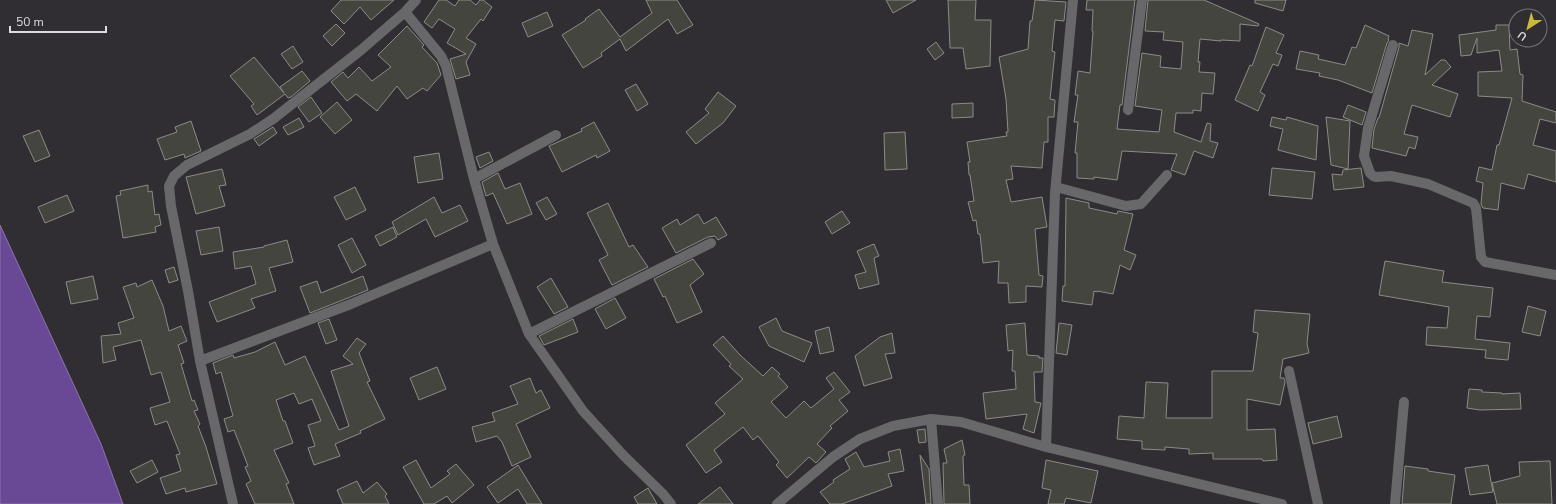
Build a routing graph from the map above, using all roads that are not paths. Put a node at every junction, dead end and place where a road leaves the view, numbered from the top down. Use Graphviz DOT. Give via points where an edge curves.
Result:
graph roads {
  1 [pos="416,0"];
  2 [pos="1073,0"];
  3 [pos="1142,0"];
  4 [pos="406,12"];
  5 [pos="1393,45"];
  6 [pos="1128,110"];
  7 [pos="556,135"];
  8 [pos="1167,175"];
  9 [pos="474,179"];
  10 [pos="1056,187"];
  11 [pos="711,243"];
  12 [pos="493,244"];
  13 [pos="1556,276"];
  14 [pos="529,334"];
  15 [pos="200,361"];
  16 [pos="1289,371"];
  17 [pos="1404,402"];
  18 [pos="931,419"];
  19 [pos="1046,447"];
  20 [pos="233,504"];
  21 [pos="671,504"];
  22 [pos="776,504"];
  23 [pos="938,504"];
  24 [pos="1282,504"];
  25 [pos="1318,504"];
  26 [pos="1395,504"];
  1 -- 4 [label="street"];
  2 -- 10 [label="street"];
  3 -- 6 [label="street"];
  4 -- 9 [label="street" via="446,66"];
  4 -- 15 [label="street" via="362,50 273,119 250,134 187,164 174,176 169,186 171,206"];
  5 -- 13 [label="street" via="1368,128 1364,156 1370,172 1376,177 1391,176 1428,184 1472,203 1476,208 1481,257 1485,262"];
  7 -- 9 [label="street"];
  8 -- 10 [label="street" via="1141,204 1133,206"];
  9 -- 12 [label="street"];
  10 -- 19 [label="street"];
  11 -- 14 [label="street"];
  12 -- 14 [label="street"];
  12 -- 15 [label="street" via="351,304"];
  14 -- 21 [label="street" via="583,411"];
  15 -- 20 [label="street"];
  16 -- 25 [label="street"];
  17 -- 26 [label="street"];
  18 -- 19 [label="street" via="961,422"];
  18 -- 22 [label="street" via="893,426 860,439 833,457"];
  18 -- 23 [label="street"];
  19 -- 24 [label="street"];
}
